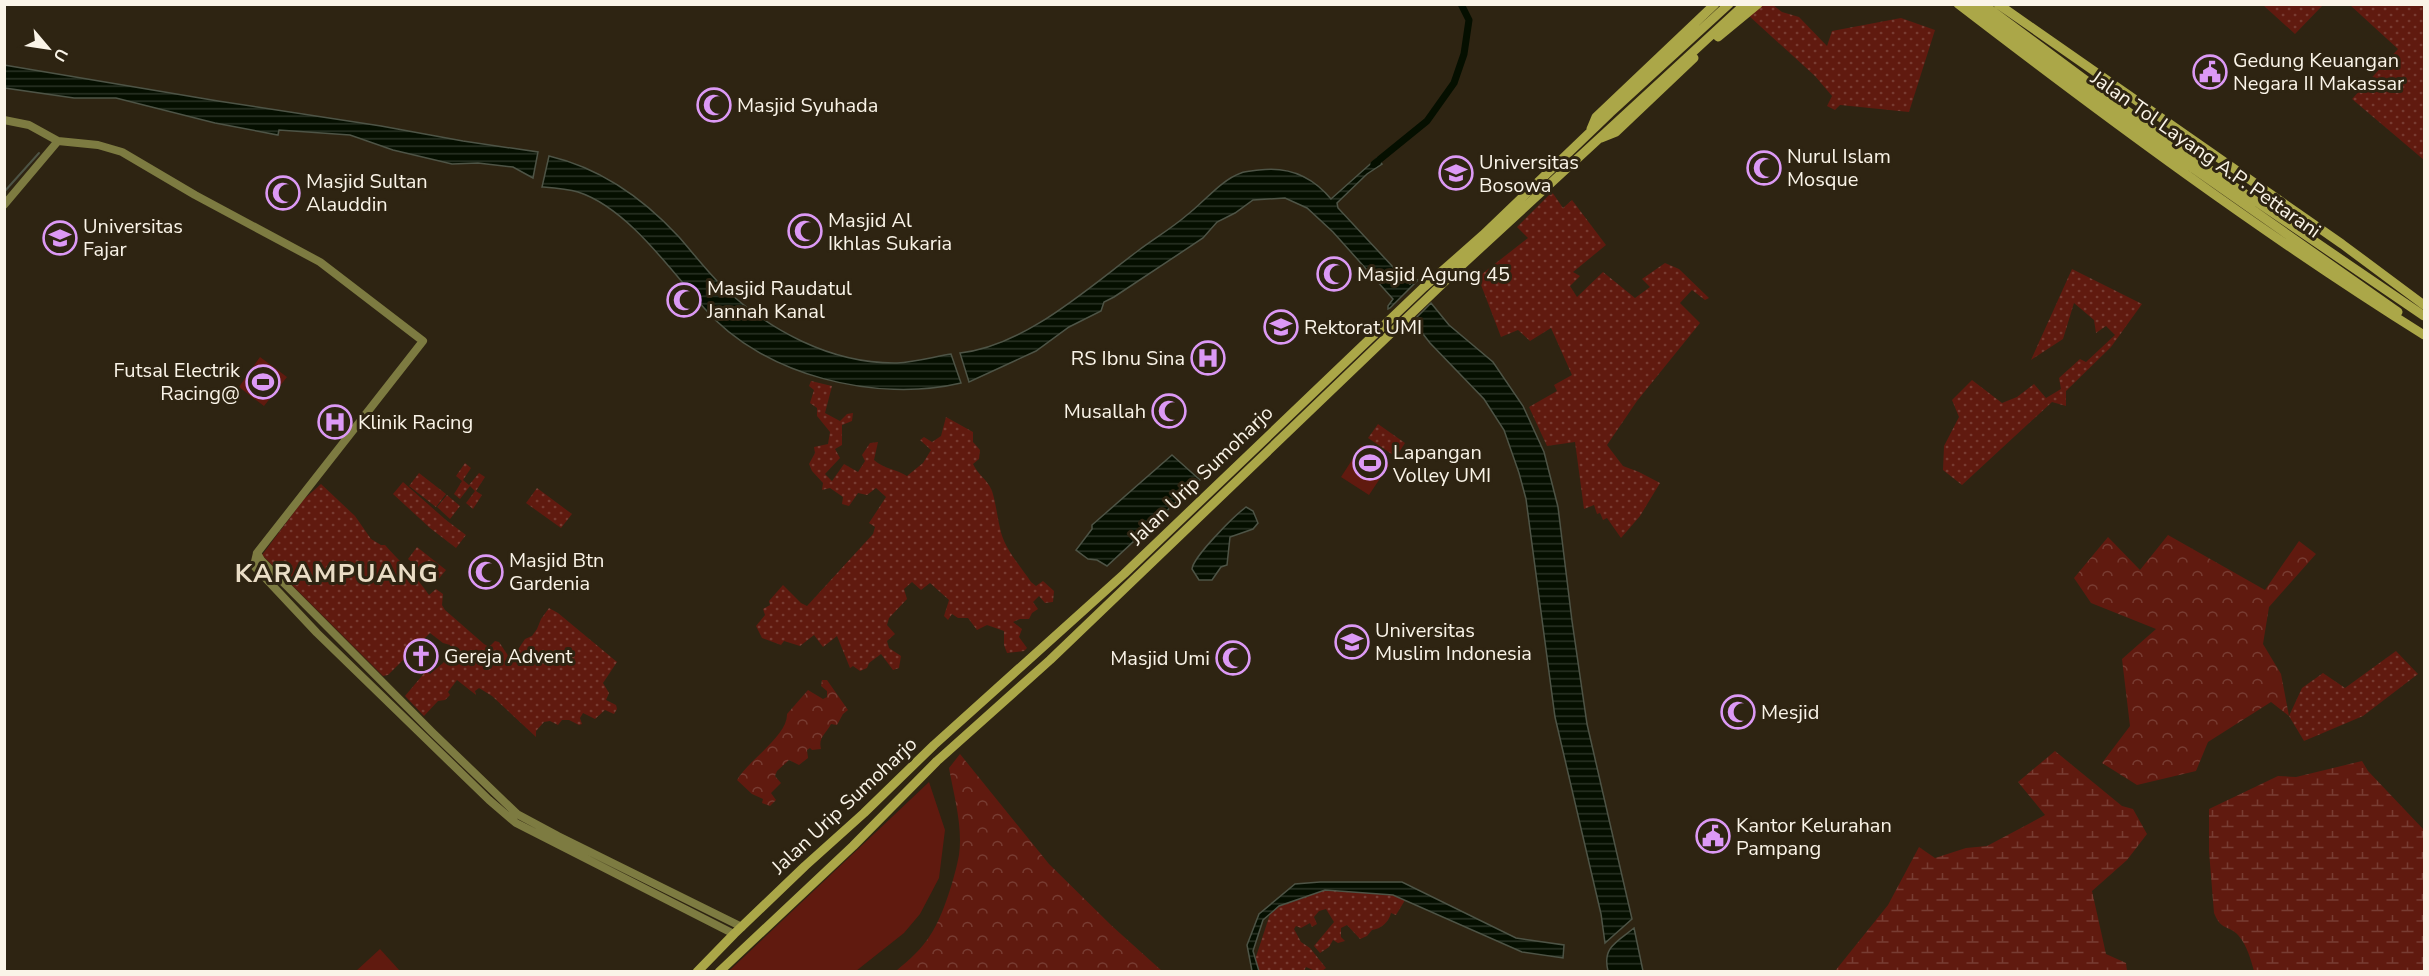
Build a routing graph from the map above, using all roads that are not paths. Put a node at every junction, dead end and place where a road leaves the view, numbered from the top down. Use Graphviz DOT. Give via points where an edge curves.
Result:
graph roads {
  1 [pos="1715,4"];
  2 [pos="1729,4"];
  3 [pos="1745,4"];
  4 [pos="1758,4"];
  5 [pos="1958,4"];
  6 [pos="1969,4"];
  7 [pos="1983,4"];
  8 [pos="1998,4"];
  9 [pos="4,120"];
  10 [pos="1588,134"];
  11 [pos="54,139"];
  12 [pos="1597,139"];
  13 [pos="4,205"];
  14 [pos="1519,206"];
  15 [pos="2424,305"];
  16 [pos="2424,316"];
  17 [pos="2424,330"];
  18 [pos="2424,335"];
  19 [pos="257,553"];
  20 [pos="1083,611"];
  21 [pos="1091,620"];
  22 [pos="325,625"];
  23 [pos="317,633"];
  24 [pos="367,666"];
  25 [pos="359,673"];
  26 [pos="742,927"];
  27 [pos="734,934"];
  28 [pos="698,972"];
  29 [pos="719,972"];
  1 -- 10 [label="highway" via="1596,117"];
  2 -- 10 [label="highway, Jalan Urip Sumoharjo"];
  3 -- 12 [label="highway, Jalan Urip Sumoharjo"];
  4 -- 12 [label="highway" via="1616,132"];
  5 -- 18 [label="highway" via="2139,140"];
  6 -- 17 [label="highway, Jalan Tol Layang A.P. Pettarani" via="2143,133"];
  7 -- 16 [label="highway, Jalan Tol Layang A.P. Pettarani" via="2172,144"];
  8 -- 15 [label="highway"];
  9 -- 11 [label="main road" via="21,122"];
  10 -- 14 [label="highway, Jalan Urip Sumoharjo"];
  11 -- 13 [label="main road"];
  11 -- 19 [label="main road" via="122,152 320,262 423,341"];
  12 -- 14 [label="highway, Jalan Urip Sumoharjo"];
  14 -- 20 [label="highway, Jalan Urip Sumoharjo" via="1424,287"];
  14 -- 21 [label="highway, Jalan Urip Sumoharjo" via="1431,296"];
  19 -- 22 [label="main road"];
  19 -- 23 [label="main road" via="254,566"];
  20 -- 21 [label="highway"];
  20 -- 26 [label="highway, Jalan Urip Sumoharjo"];
  21 -- 29 [label="highway, Jalan Urip Sumoharjo" via="937,761"];
  22 -- 23 [label="main road"];
  22 -- 24 [label="main road"];
  23 -- 25 [label="main road"];
  24 -- 25 [label="main road"];
  24 -- 26 [label="main road" via="518,814"];
  25 -- 27 [label="main road" via="516,824"];
  26 -- 27 [label="highway, Jalan Urip Sumoharjo"];
  27 -- 28 [label="highway, Jalan Urip Sumoharjo"];
}
